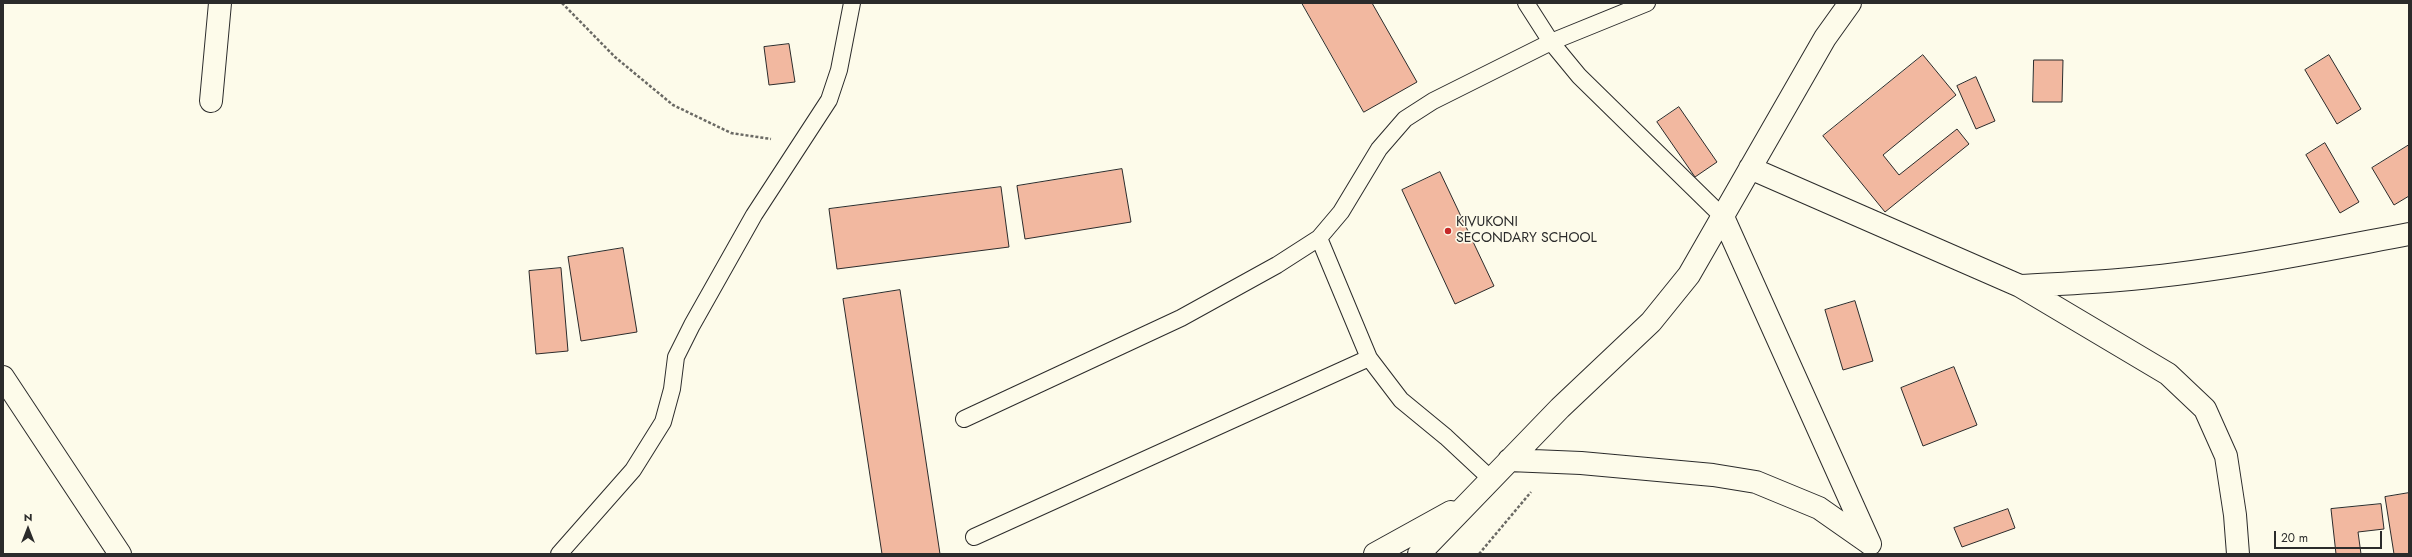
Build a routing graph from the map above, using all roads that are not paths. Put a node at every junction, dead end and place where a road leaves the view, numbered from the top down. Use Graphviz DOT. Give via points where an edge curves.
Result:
graph roads {
  1 [pos="220,3"];
  2 [pos="852,3"];
  3 [pos="1526,3"];
  4 [pos="1647,3"];
  5 [pos="1850,3"];
  6 [pos="1552,42"];
  7 [pos="211,101"];
  8 [pos="1750,168"];
  9 [pos="1723,216"];
  10 [pos="2409,235"];
  11 [pos="1319,238"];
  12 [pos="2020,286"];
  13 [pos="1369,358"];
  14 [pos="3,377"];
  15 [pos="964,419"];
  16 [pos="1509,460"];
  17 [pos="1490,479"];
  18 [pos="1470,501"];
  19 [pos="974,537"];
  20 [pos="1872,548"];
  21 [pos="120,554"];
  22 [pos="559,554"];
  23 [pos="1375,554"];
  24 [pos="1419,554"];
  25 [pos="2238,554"];
  1 -- 7 [label="street"];
  2 -- 22 [label="lane" via="839,70 829,100 754,215 692,325 676,357 672,389 659,428 633,470"];
  3 -- 6 [label="lane"];
  4 -- 6 [label="lane"];
  5 -- 8 [label="street" via="1825,38"];
  6 -- 9 [label="lane" via="1579,76"];
  6 -- 11 [label="lane" via="1432,101 1405,119 1379,149 1341,212"];
  8 -- 9 [label="street"];
  8 -- 12 [label="street"];
  9 -- 16 [label="street" via="1689,275 1651,322"];
  9 -- 20 [label="street"];
  10 -- 12 [label="street" via="2230,266 2120,280"];
  11 -- 13 [label="lane"];
  11 -- 15 [label="lane" via="1182,318"];
  12 -- 25 [label="street" via="2168,374 2205,409 2226,456"];
  13 -- 17 [label="lane" via="1401,400 1446,437"];
  13 -- 19 [label="lane"];
  14 -- 21 [label="street"];
  16 -- 17 [label="street"];
  16 -- 20 [label="street" via="1556,461 1713,475 1756,482 1819,508"];
  17 -- 18 [label="street"];
  18 -- 23 [label="street"];
  18 -- 24 [label="street"];
}
